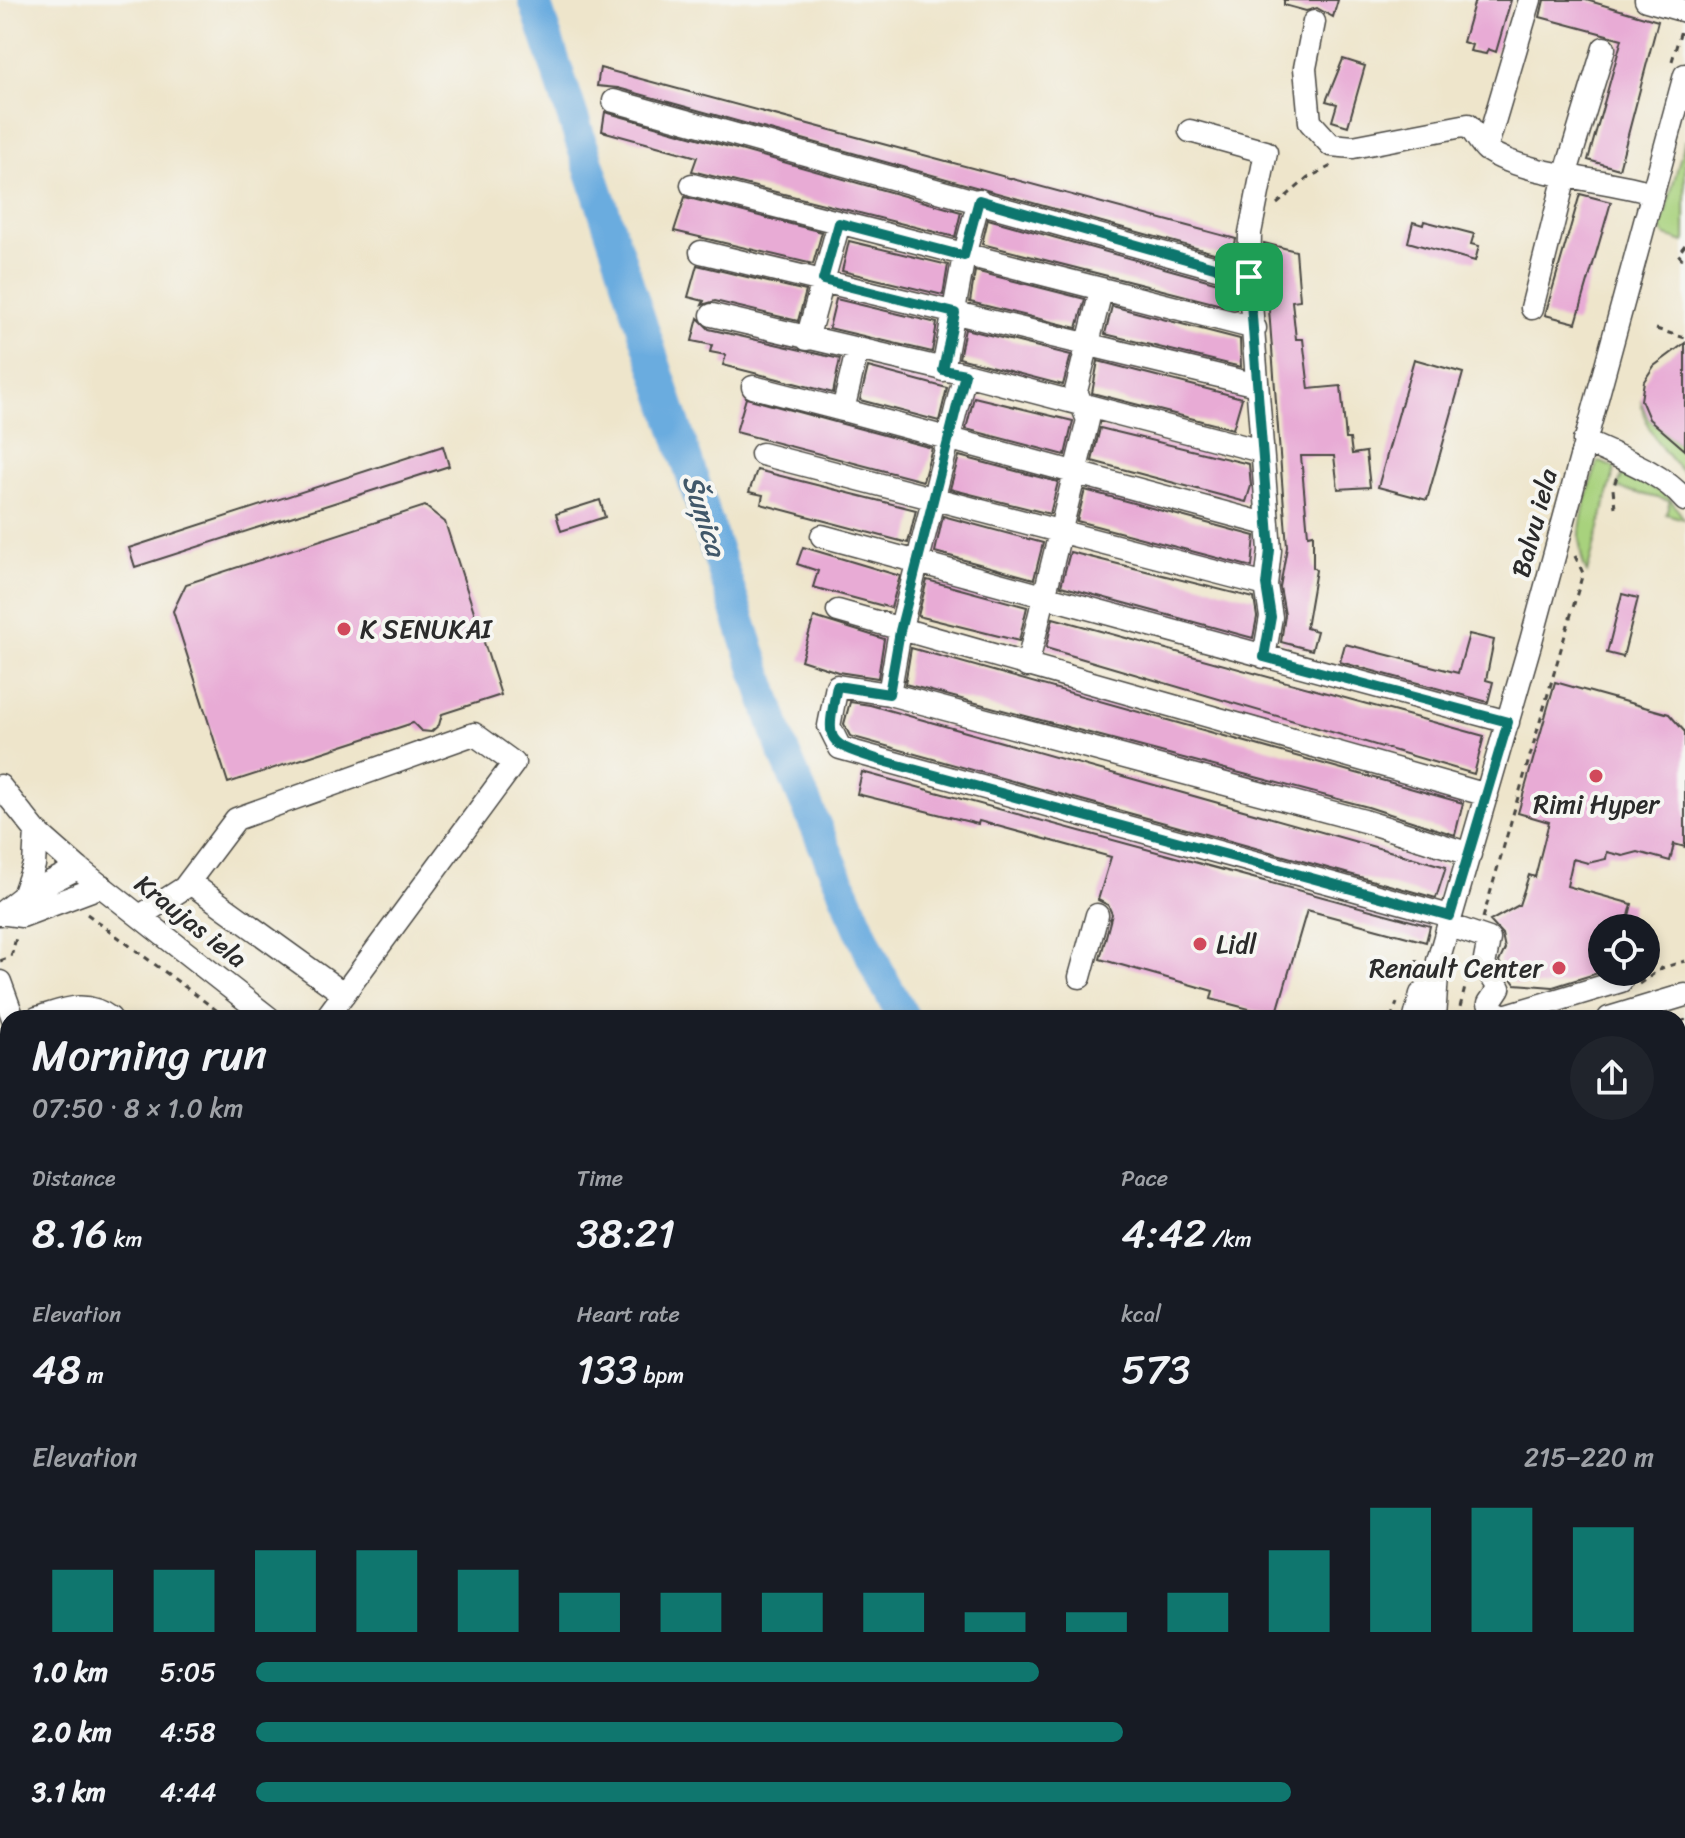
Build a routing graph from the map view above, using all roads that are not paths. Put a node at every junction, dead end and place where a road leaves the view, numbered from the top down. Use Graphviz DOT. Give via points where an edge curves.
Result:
graph roads {
  1 [pos="1530,0"];
  2 [pos="1646,0"];
  3 [pos="1685,11"];
  4 [pos="1314,22"];
  5 [pos="1604,48"];
  6 [pos="1685,75"];
  7 [pos="614,101"];
  8 [pos="1190,131"];
  9 [pos="1486,149"];
  10 [pos="1565,176"];
  11 [pos="692,185"];
  12 [pos="1652,193"];
  13 [pos="979,200"];
  14 [pos="839,223"];
  15 [pos="701,252"];
  16 [pos="964,256"];
  17 [pos="1249,277"];
  18 [pos="823,280"];
  19 [pos="1101,291"];
  20 [pos="1532,308"];
  21 [pos="955,313"];
  22 [pos="712,315"];
  23 [pos="1255,328"];
  24 [pos="807,339"];
  25 [pos="1088,346"];
  26 [pos="857,351"];
  27 [pos="954,372"];
  28 [pos="1257,385"];
  29 [pos="753,387"];
  30 [pos="1080,407"];
  31 [pos="843,410"];
  32 [pos="950,438"];
  33 [pos="1584,441"];
  34 [pos="1261,451"];
  35 [pos="762,454"];
  36 [pos="1077,472"];
  37 [pos="936,498"];
  38 [pos="1685,500"];
  39 [pos="1266,524"];
  40 [pos="1060,534"];
  41 [pos="822,536"];
  42 [pos="919,562"];
  43 [pos="1266,585"];
  44 [pos="1044,597"];
  45 [pos="838,611"];
  46 [pos="900,631"];
  47 [pos="1264,657"];
  48 [pos="1027,666"];
  49 [pos="889,694"];
  50 [pos="1508,722"];
  51 [pos="0,786"];
  52 [pos="1487,795"];
  53 [pos="36,831"];
  54 [pos="1470,854"];
  55 [pos="78,868"];
  56 [pos="189,882"];
  57 [pos="102,886"];
  58 [pos="23,896"];
  59 [pos="0,913"];
  60 [pos="1097,915"];
  61 [pos="140,916"];
  62 [pos="1449,921"];
  63 [pos="1080,977"];
  64 [pos="0,982"];
  65 [pos="1434,985"];
  66 [pos="1604,986"];
  67 [pos="344,994"];
  68 [pos="1685,995"];
  69 [pos="10,1010"];
  70 [pos="66,1010"];
  71 [pos="97,1010"];
  72 [pos="259,1010"];
  73 [pos="332,1010"];
  74 [pos="1417,1010"];
  75 [pos="1435,1010"];
  76 [pos="1492,1010"];
  77 [pos="1524,1010"];
  78 [pos="1635,1010"];
  1 -- 9 [label="street"];
  2 -- 3 [label="street"];
  4 -- 9 [label="street" via="1305,68 1310,122 1331,145 1353,147 1468,125"];
  5 -- 10 [label="street"];
  6 -- 12 [label="street, Balvu iela"];
  7 -- 13 [label="street"];
  8 -- 17 [label="street" via="1266,152 1252,224"];
  9 -- 10 [label="street"];
  10 -- 12 [label="street"];
  10 -- 20 [label="street"];
  11 -- 14 [label="street"];
  12 -- 33 [label="street, Balvu iela"];
  13 -- 16 [label="street"];
  13 -- 17 [label="street"];
  14 -- 16 [label="street"];
  14 -- 18 [label="street"];
  15 -- 18 [label="street"];
  16 -- 19 [label="street"];
  16 -- 21 [label="street"];
  17 -- 23 [label="street"];
  18 -- 21 [label="street"];
  18 -- 24 [label="street"];
  19 -- 23 [label="street"];
  19 -- 25 [label="street"];
  21 -- 25 [label="street"];
  21 -- 27 [label="street"];
  22 -- 24 [label="street"];
  23 -- 28 [label="street"];
  24 -- 26 [label="street"];
  25 -- 28 [label="street"];
  25 -- 30 [label="street" via="1076,391"];
  26 -- 27 [label="street"];
  26 -- 31 [label="street"];
  27 -- 30 [label="street"];
  27 -- 32 [label="street"];
  28 -- 34 [label="street"];
  29 -- 31 [label="street"];
  30 -- 34 [label="street"];
  30 -- 36 [label="street" via="1088,420"];
  31 -- 32 [label="street"];
  32 -- 36 [label="street"];
  32 -- 37 [label="street"];
  33 -- 38 [label="street" via="1661,479"];
  33 -- 50 [label="street, Balvu iela"];
  34 -- 39 [label="street"];
  35 -- 37 [label="street"];
  36 -- 39 [label="street"];
  36 -- 40 [label="street"];
  37 -- 40 [label="street"];
  37 -- 42 [label="street"];
  39 -- 43 [label="street"];
  40 -- 43 [label="street"];
  40 -- 44 [label="street"];
  41 -- 42 [label="street"];
  42 -- 44 [label="street"];
  42 -- 46 [label="street"];
  43 -- 47 [label="street" via="1271,617"];
  44 -- 47 [label="street"];
  44 -- 48 [label="street"];
  45 -- 46 [label="street"];
  46 -- 48 [label="street"];
  46 -- 49 [label="street"];
  47 -- 50 [label="street"];
  48 -- 52 [label="street"];
  49 -- 54 [label="street"];
  49 -- 62 [label="street" via="837,686 829,726 840,748"];
  50 -- 52 [label="street, Balvu iela"];
  51 -- 53 [label="street, Kraujas iela"];
  52 -- 54 [label="street, Balvu iela"];
  53 -- 55 [label="street, Kraujas iela"];
  53 -- 58 [label="street" via="34,865"];
  54 -- 62 [label="street, Balvu iela"];
  55 -- 57 [label="street, Kraujas iela"];
  55 -- 58 [label="street"];
  56 -- 61 [label="street"];
  56 -- 67 [label="street"];
  56 -- 67 [label="street" via="236,819 474,734 484,741 514,763"];
  57 -- 59 [label="street" via="22,916"];
  57 -- 61 [label="street, Kraujas iela"];
  58 -- 59 [label="street"];
  60 -- 63 [label="street"];
  61 -- 72 [label="street, Kraujas iela"];
  62 -- 65 [label="street, Balvu iela"];
  62 -- 76 [label="street" via="1489,939 1484,965 1499,988 1489,1003"];
  64 -- 69 [label="street"];
  65 -- 74 [label="street, Balvu iela" via="1421,994"];
  65 -- 75 [label="street, Balvu iela"];
  66 -- 77 [label="street"];
  67 -- 73 [label="street"];
  68 -- 78 [label="street"];
  70 -- 71 [label="street"];
}
